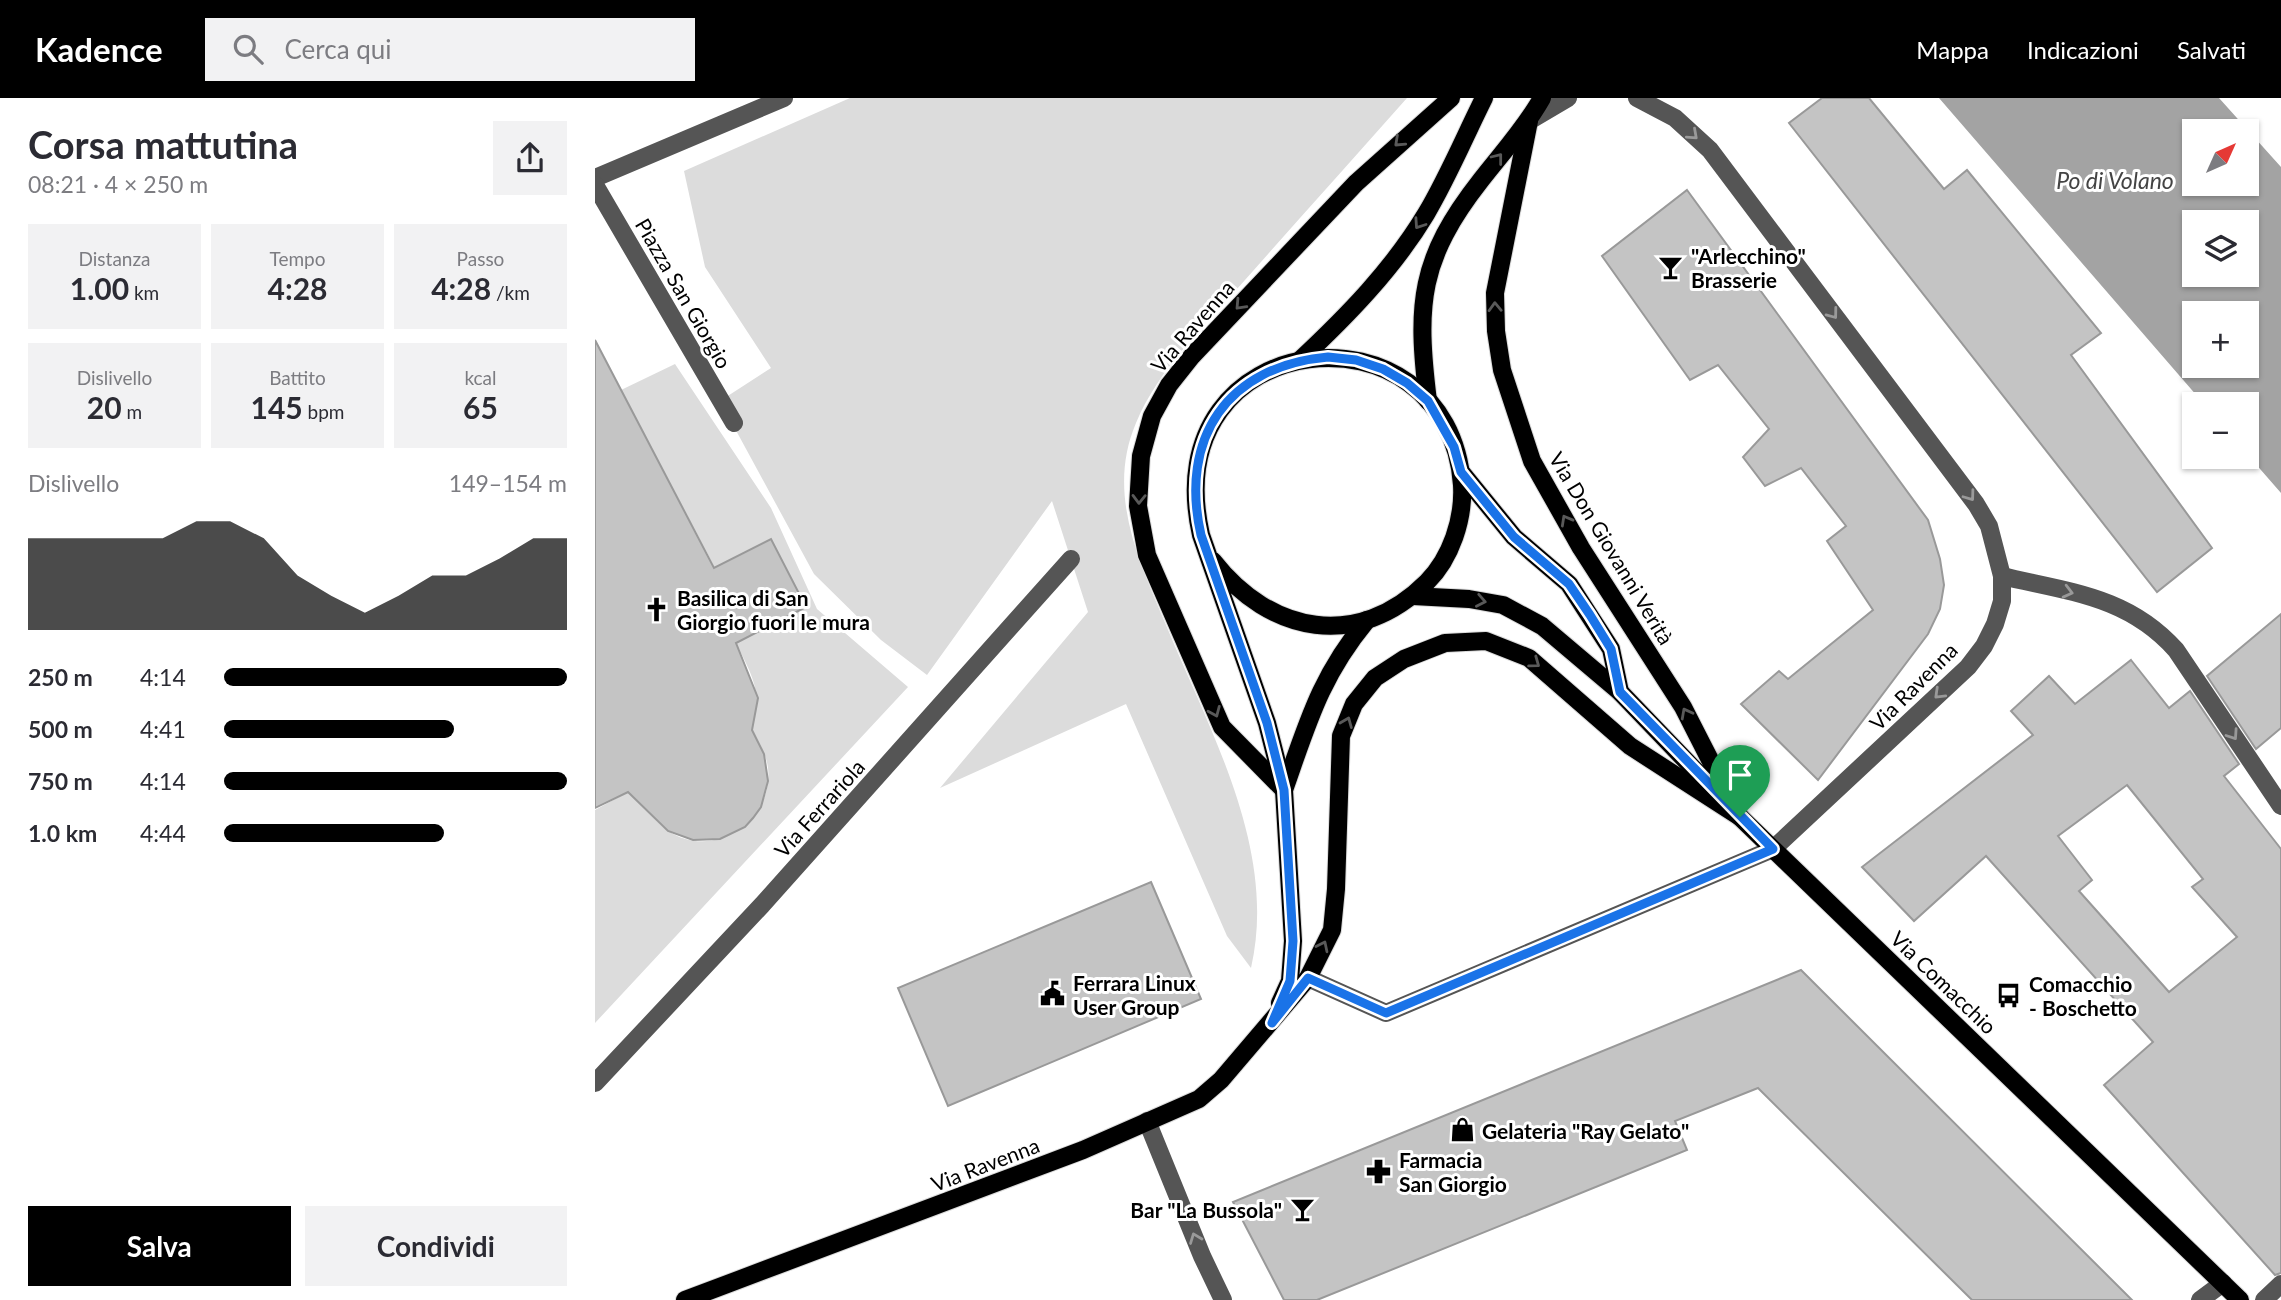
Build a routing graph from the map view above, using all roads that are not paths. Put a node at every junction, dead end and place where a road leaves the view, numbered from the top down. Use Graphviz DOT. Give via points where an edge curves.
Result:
graph roads {
  1 [pos="784,98"];
  2 [pos="1451,98"];
  3 [pos="1483,98"];
  4 [pos="1542,98"];
  5 [pos="1568,98"];
  6 [pos="1637,98"];
  7 [pos="1529,121"];
  8 [pos="595,178"];
  9 [pos="595,185"];
  10 [pos="1300,360"];
  11 [pos="1428,401"];
  12 [pos="734,423"];
  13 [pos="1461,472"];
  14 [pos="1071,559"];
  15 [pos="1213,561"];
  16 [pos="2002,576"];
  17 [pos="1413,596"];
  18 [pos="1367,620"];
  19 [pos="1620,692"];
  20 [pos="1284,790"];
  21 [pos="2281,806"];
  22 [pos="1740,817"];
  23 [pos="1773,849"];
  24 [pos="1308,978"];
  25 [pos="1272,1023"];
  26 [pos="595,1083"];
  27 [pos="1147,1121"];
  28 [pos="2223,1283"];
  29 [pos="2281,1284"];
  30 [pos="685,1300"];
  31 [pos="1223,1300"];
  32 [pos="2200,1300"];
  33 [pos="2240,1300"];
  34 [pos="2264,1300"];
  1 -- 8 [label="street"];
  2 -- 20 [label="main road, Via Ravenna, one-way" via="1356,183 1192,356 1153,416 1141,456 1138,506 1147,555 1222,727"];
  3 -- 10 [label="main road, Via Ravenna, one-way" via="1426,213 1394,260 1352,310"];
  4 -- 7 [label="main road, Via Ravenna"];
  5 -- 7 [label="street, Via Ravenna"];
  6 -- 16 [label="street, Via Ravenna, one-way" via="1675,118 1710,150 1976,504 1989,526"];
  11 -- 7 [label="main road, Via Ravenna, one-way" via="1420,332 1434,253 1449,223"];
  22 -- 7 [label="main road, Via Don Giovanni Verità, one-way" via="1683,707 1581,548 1532,461 1502,370 1495,293"];
  9 -- 12 [label="street, Piazza San Giorgio"];
  10 -- 11 [label="main road, Via Ravenna" via="1356,360 1383,369"];
  10 -- 15 [label="main road, Via Ravenna" via="1249,383 1227,402 1211,425 1194,479 1201,535"];
  11 -- 13 [label="main road, Via Ravenna" via="1454,447"];
  13 -- 17 [label="main road, Via Ravenna" via="1462,499 1448,553"];
  13 -- 19 [label="main road" via="1514,537 1569,584 1611,649"];
  14 -- 26 [label="street, Via Ferrariola" via="762,905"];
  15 -- 18 [label="main road, Via Ravenna" via="1231,584 1280,617 1308,624"];
  15 -- 20 [label="main road, Via Ravenna" via="1267,723"];
  16 -- 21 [label="street, one-way" via="2101,600 2157,629 2176,650"];
  16 -- 23 [label="street, Via Ravenna, one-way" via="1996,624 1968,667"];
  17 -- 18 [label="main road, Via Ravenna"];
  17 -- 19 [label="main road, Via Comacchio, one-way" via="1469,598 1503,605 1542,626"];
  18 -- 20 [label="main road, Via Ravenna" via="1340,652 1319,690"];
  19 -- 22 [label="main road, Via Comacchio"];
  20 -- 25 [label="main road, Via Ravenna" via="1293,941 1290,981"];
  22 -- 23 [label="main road, Via Comacchio"];
  24 -- 22 [label="main road, Via Ravenna, one-way" via="1332,930 1341,736 1354,704 1375,678 1404,659 1445,643 1486,640 1529,658 1630,746"];
  23 -- 24 [label="street, Via Ravenna" via="1386,1013"];
  23 -- 28 [label="main road, Via Comacchio"];
  24 -- 25 [label="main road, Via Ravenna"];
  25 -- 27 [label="main road, Via Ravenna" via="1199,1099"];
  27 -- 30 [label="main road, Via Ravenna" via="1030,1172"];
  31 -- 27 [label="street, one-way"];
  28 -- 32 [label="street"];
  28 -- 33 [label="main road, Via Comacchio"];
  29 -- 34 [label="street"];
}
